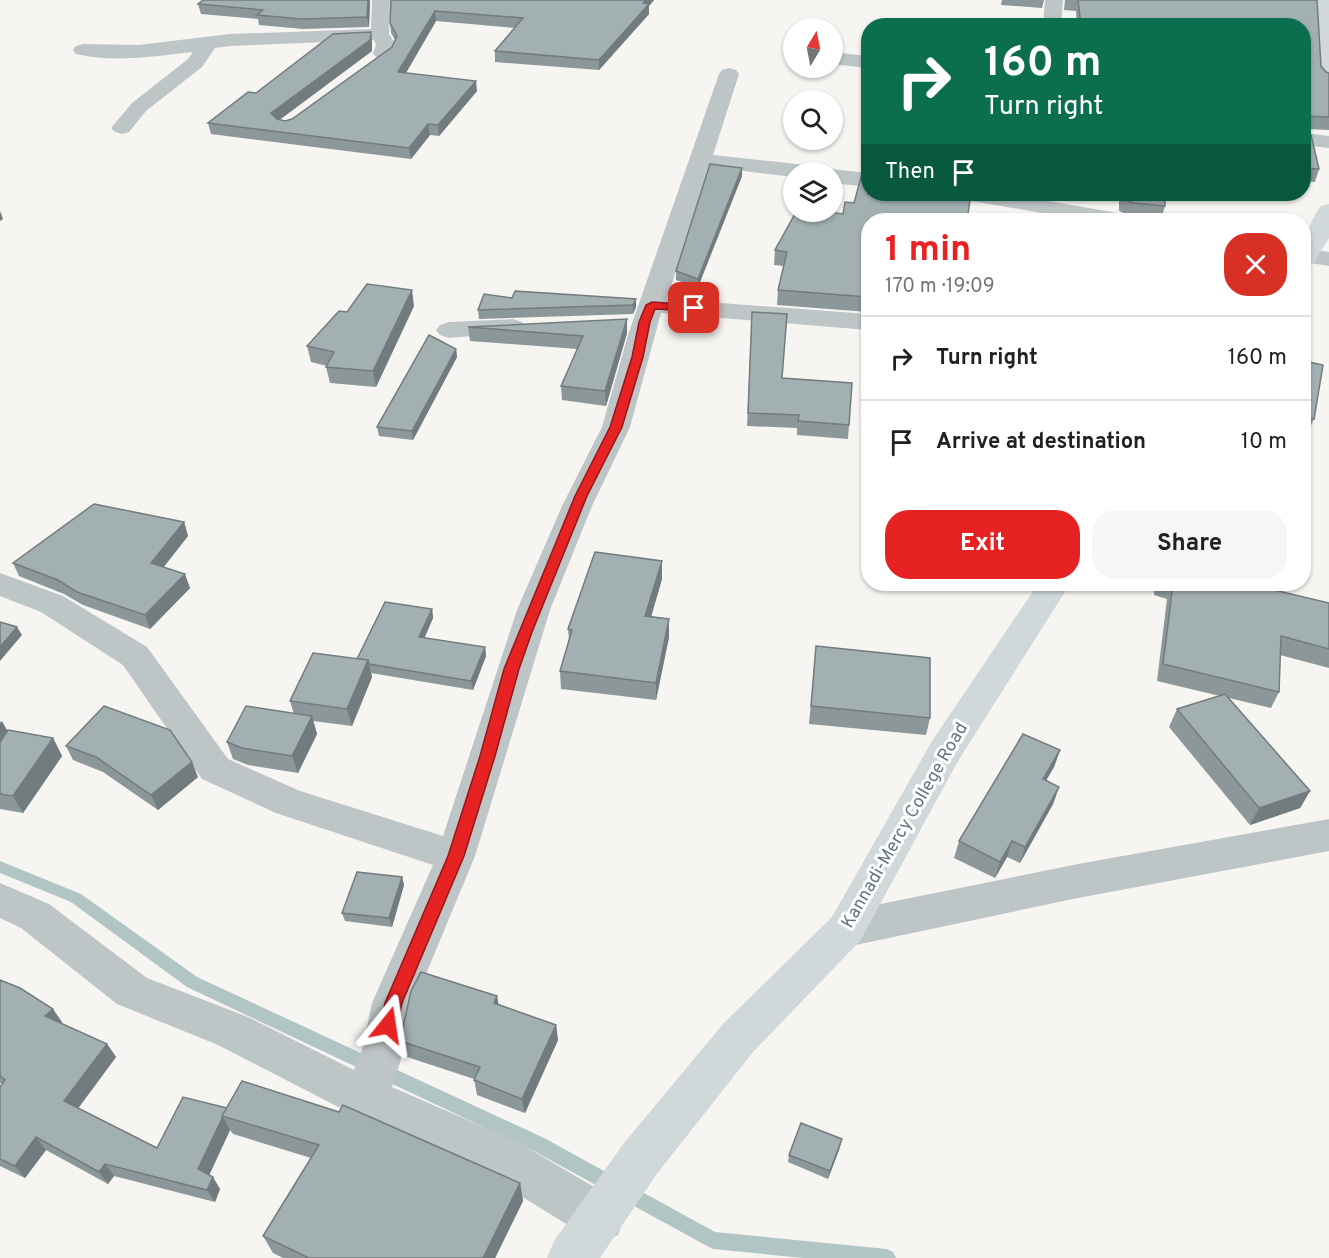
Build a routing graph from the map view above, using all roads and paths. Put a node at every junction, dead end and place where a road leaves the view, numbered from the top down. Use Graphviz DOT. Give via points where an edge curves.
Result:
graph roads {
  1 [pos="381,0"];
  2 [pos="1054,0"];
  3 [pos="1326,1"];
  4 [pos="1053,18"];
  5 [pos="380,34"];
  6 [pos="208,44"];
  7 [pos="83,50"];
  8 [pos="843,59"];
  9 [pos="861,61"];
  10 [pos="366,68"];
  11 [pos="729,74"];
  12 [pos="1329,78"];
  13 [pos="122,128"];
  14 [pos="1311,140"];
  15 [pos="1329,142"];
  16 [pos="702,160"];
  17 [pos="783,169"];
  18 [pos="843,177"];
  19 [pos="861,179"];
  20 [pos="1011,201"];
  21 [pos="1329,211"];
  22 [pos="1079,213"];
  23 [pos="1311,257"];
  24 [pos="639,317"];
  25 [pos="861,322"];
  26 [pos="541,326"];
  27 [pos="449,330"];
  28 [pos="0,584"];
  29 [pos="1049,591"];
  30 [pos="1329,835"];
  31 [pos="456,856"];
  32 [pos="0,900"];
  33 [pos="846,928"];
  34 [pos="366,1098"];
  35 [pos="601,1218"];
  36 [pos="571,1258"];
  1 -- 5 [label="street"];
  2 -- 4 [label="street"];
  3 -- 12 [label="main road"];
  5 -- 6 [label="street"];
  5 -- 10 [label="street" via="386,45 382,55"];
  6 -- 7 [label="street" via="105,52"];
  6 -- 13 [label="street" via="195,63 139,107"];
  8 -- 9 [label="street"];
  11 -- 16 [label="street"];
  14 -- 15 [label="street"];
  16 -- 17 [label="street"];
  16 -- 24 [label="street"];
  18 -- 19 [label="street"];
  20 -- 22 [label="street"];
  21 -- 23 [label="main road"];
  24 -- 25 [label="street"];
  24 -- 31 [label="street" via="637,357 616,427 581,496 512,669"];
  26 -- 27 [label="street"];
  28 -- 31 [label="street" via="52,604 135,656 215,769 289,802"];
  29 -- 33 [label="main road, Kannadi-Mercy College Road" via="945,751"];
  30 -- 33 [label="street"];
  31 -- 34 [label="street" via="393,1003 384,1047"];
  32 -- 34 [label="street" via="35,916 132,991 233,1031"];
  33 -- 35 [label="main road, Kannadi-Mercy College Road" via="738,1038 640,1160"];
  34 -- 35 [label="street" via="500,1157"];
  35 -- 36 [label="main road"];
}
